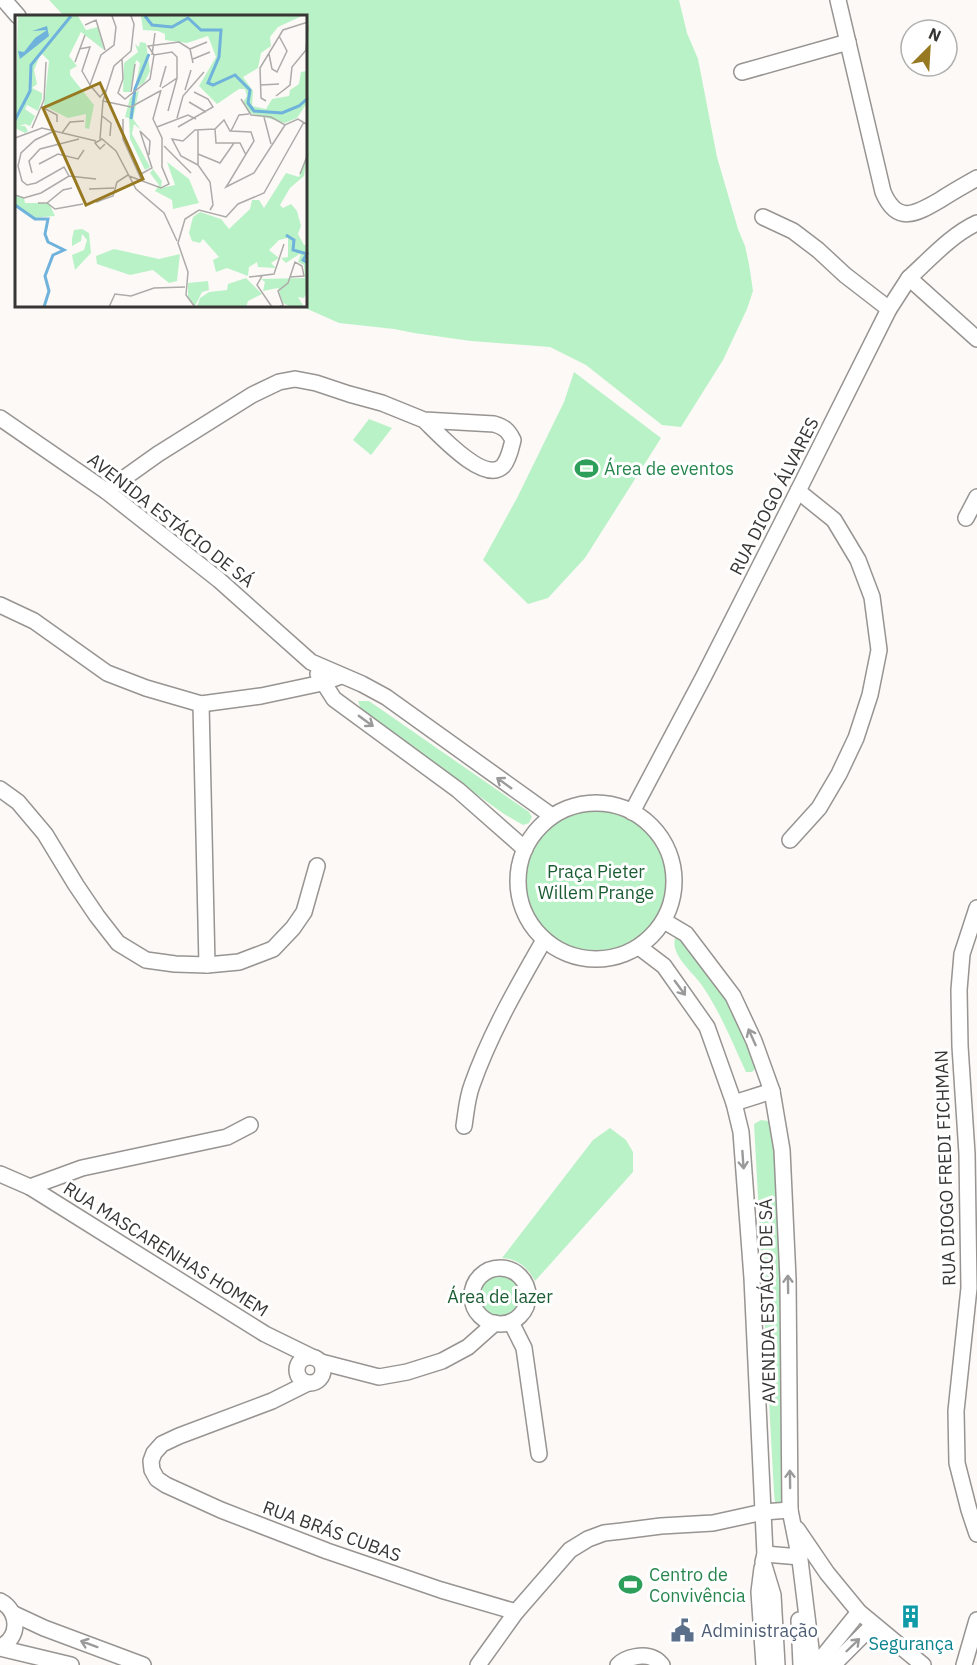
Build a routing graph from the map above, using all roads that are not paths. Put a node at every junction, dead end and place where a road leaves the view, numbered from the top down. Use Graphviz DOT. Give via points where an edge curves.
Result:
graph roads {
  1 [pos="4,0"];
  2 [pos="838,0"];
  3 [pos="17,15"];
  4 [pos="848,42"];
  5 [pos="742,72"];
  6 [pos="977,178"];
  7 [pos="763,217"];
  8 [pos="977,223"];
  9 [pos="909,278"];
  10 [pos="889,309"];
  11 [pos="977,339"];
  12 [pos="0,418"];
  13 [pos="424,420"];
  14 [pos="106,491"];
  15 [pos="798,492"];
  16 [pos="977,497"];
  17 [pos="966,518"];
  18 [pos="0,605"];
  19 [pos="311,662"];
  20 [pos="341,676"];
  21 [pos="322,683"];
  22 [pos="201,704"];
  23 [pos="0,789"];
  24 [pos="632,812"];
  25 [pos="552,816"];
  26 [pos="790,840"];
  27 [pos="525,849"];
  28 [pos="317,866"];
  29 [pos="977,908"];
  30 [pos="664,921"];
  31 [pos="544,940"];
  32 [pos="639,947"];
  33 [pos="207,965"];
  34 [pos="772,1091"];
  35 [pos="734,1103"];
  36 [pos="250,1125"];
  37 [pos="464,1126"];
  38 [pos="0,1174"];
  39 [pos="30,1187"];
  40 [pos="503,1323"];
  41 [pos="316,1359"];
  42 [pos="308,1383"];
  43 [pos="539,1454"];
  44 [pos="764,1512"];
  45 [pos="791,1516"];
  46 [pos="977,1534"];
  47 [pos="764,1557"];
  48 [pos="800,1561"];
  49 [pos="0,1601"];
  50 [pos="516,1612"];
  51 [pos="859,1612"];
  52 [pos="14,1614"];
  53 [pos="977,1620"];
  54 [pos="873,1625"];
  55 [pos="0,1647"];
  56 [pos="822,1663"];
  57 [pos="70,1665"];
  58 [pos="143,1665"];
  59 [pos="478,1665"];
  60 [pos="618,1665"];
  61 [pos="662,1665"];
  62 [pos="764,1665"];
  63 [pos="777,1665"];
  64 [pos="786,1665"];
  65 [pos="801,1665"];
  66 [pos="923,1665"];
  67 [pos="964,1665"];
  1 -- 3 [label="street"];
  2 -- 4 [label="street"];
  4 -- 5 [label="street"];
  4 -- 6 [label="street" via="888,204 904,214 919,212"];
  7 -- 10 [label="street" via="793,231"];
  8 -- 9 [label="street, RUA DIOGO ÁLVARES" via="945,245"];
  9 -- 10 [label="street, RUA DIOGO ÁLVARES"];
  9 -- 11 [label="street"];
  10 -- 15 [label="street, RUA DIOGO ÁLVARES"];
  12 -- 14 [label="street, AVENIDA ESTÁCIO DE SÁ"];
  13 -- 13 [label="street" via="504,427 513,440 510,454 494,470 480,468"];
  13 -- 14 [label="street" via="316,382 279,382 252,394"];
  14 -- 19 [label="street, AVENIDA ESTÁCIO DE SÁ" via="219,580"];
  15 -- 24 [label="street, RUA DIOGO ÁLVARES"];
  15 -- 26 [label="street" via="834,520 858,560 872,597 879,650 856,738 819,808"];
  16 -- 17 [label="street"];
  18 -- 22 [label="street" via="34,621 107,673"];
  19 -- 20 [label="street, AVENIDA ESTÁCIO DE SÁ"];
  19 -- 21 [label="street, AVENIDA ESTÁCIO DE SÁ"];
  20 -- 21 [label="street"];
  25 -- 20 [label="street, AVENIDA ESTÁCIO DE SÁ, one-way" via="386,697"];
  21 -- 22 [label="street"];
  21 -- 27 [label="street, AVENIDA ESTÁCIO DE SÁ, one-way" via="334,699 458,790"];
  22 -- 33 [label="street"];
  23 -- 33 [label="street" via="18,802 45,834 118,943 146,960"];
  24 -- 25 [label="street" via="586,804"];
  24 -- 30 [label="street" via="655,831 671,860 673,893"];
  25 -- 27 [label="street" via="530,838"];
  27 -- 31 [label="street" via="517,878 519,895 532,927"];
  28 -- 33 [label="street" via="304,912 273,949 239,962"];
  29 -- 46 [label="street, RUA DIOGO FREDI FICHMAN" via="962,954 959,990 969,1288 956,1411 957,1463"];
  30 -- 32 [label="street"];
  34 -- 30 [label="street, AVENIDA ESTÁCIO DE SÁ, one-way" via="733,996 686,934"];
  31 -- 32 [label="street" via="566,954 587,959 610,958"];
  31 -- 37 [label="street" via="495,1030 471,1087"];
  32 -- 35 [label="street, AVENIDA ESTÁCIO DE SÁ, one-way" via="664,966 706,1027"];
  34 -- 35 [label="street"];
  45 -- 34 [label="street, AVENIDA ESTÁCIO DE SÁ, one-way" via="788,1279 782,1150"];
  35 -- 44 [label="street, AVENIDA ESTÁCIO DE SÁ, one-way" via="741,1132 752,1278"];
  36 -- 39 [label="street" via="227,1137 82,1168"];
  38 -- 39 [label="street, RUA MASCARENHAS HOMEM"];
  39 -- 41 [label="street, RUA MASCARENHAS HOMEM" via="265,1334"];
  40 -- 40 [label="street" via="520,1316 526,1308 528,1293 519,1276 507,1270 491,1270 475,1285 474,1306 484,1319"];
  40 -- 41 [label="street, RUA MASCARENHAS HOMEM" via="442,1361 407,1372 379,1377"];
  40 -- 43 [label="street" via="524,1348"];
  41 -- 42 [label="street" via="323,1375 317,1382"];
  41 -- 42 [label="street" via="302,1360 297,1367 300,1379"];
  42 -- 50 [label="street, RUA BRÁS CUBAS" via="162,1444 152,1461 157,1479 221,1510 327,1551"];
  44 -- 45 [label="street"];
  44 -- 47 [label="street, AVENIDA ESTÁCIO DE SÁ"];
  44 -- 50 [label="street" via="713,1523 603,1533 588,1539 570,1550"];
  45 -- 48 [label="street, AVENIDA ESTÁCIO DE SÁ"];
  45 -- 51 [label="street" via="826,1573"];
  47 -- 48 [label="street"];
  47 -- 62 [label="street, AVENIDA ESTÁCIO DE SÁ" via="759,1592"];
  47 -- 63 [label="street, AVENIDA ESTÁCIO DE SÁ" via="773,1595"];
  47 -- 64 [label="street, AVENIDA ESTÁCIO DE SÁ" via="780,1602"];
  48 -- 56 [label="street, AVENIDA ESTÁCIO DE SÁ" via="813,1596"];
  48 -- 65 [label="street, AVENIDA ESTÁCIO DE SÁ"];
  49 -- 52 [label="street"];
  50 -- 59 [label="street"];
  51 -- 54 [label="street"];
  51 -- 56 [label="street"];
  52 -- 55 [label="street" via="15,1630"];
  58 -- 52 [label="street, one-way"];
  53 -- 67 [label="street"];
  56 -- 54 [label="street, one-way"];
  54 -- 66 [label="street"];
  55 -- 57 [label="street"];
  60 -- 61 [label="street" via="641,1656 654,1658"];
}
